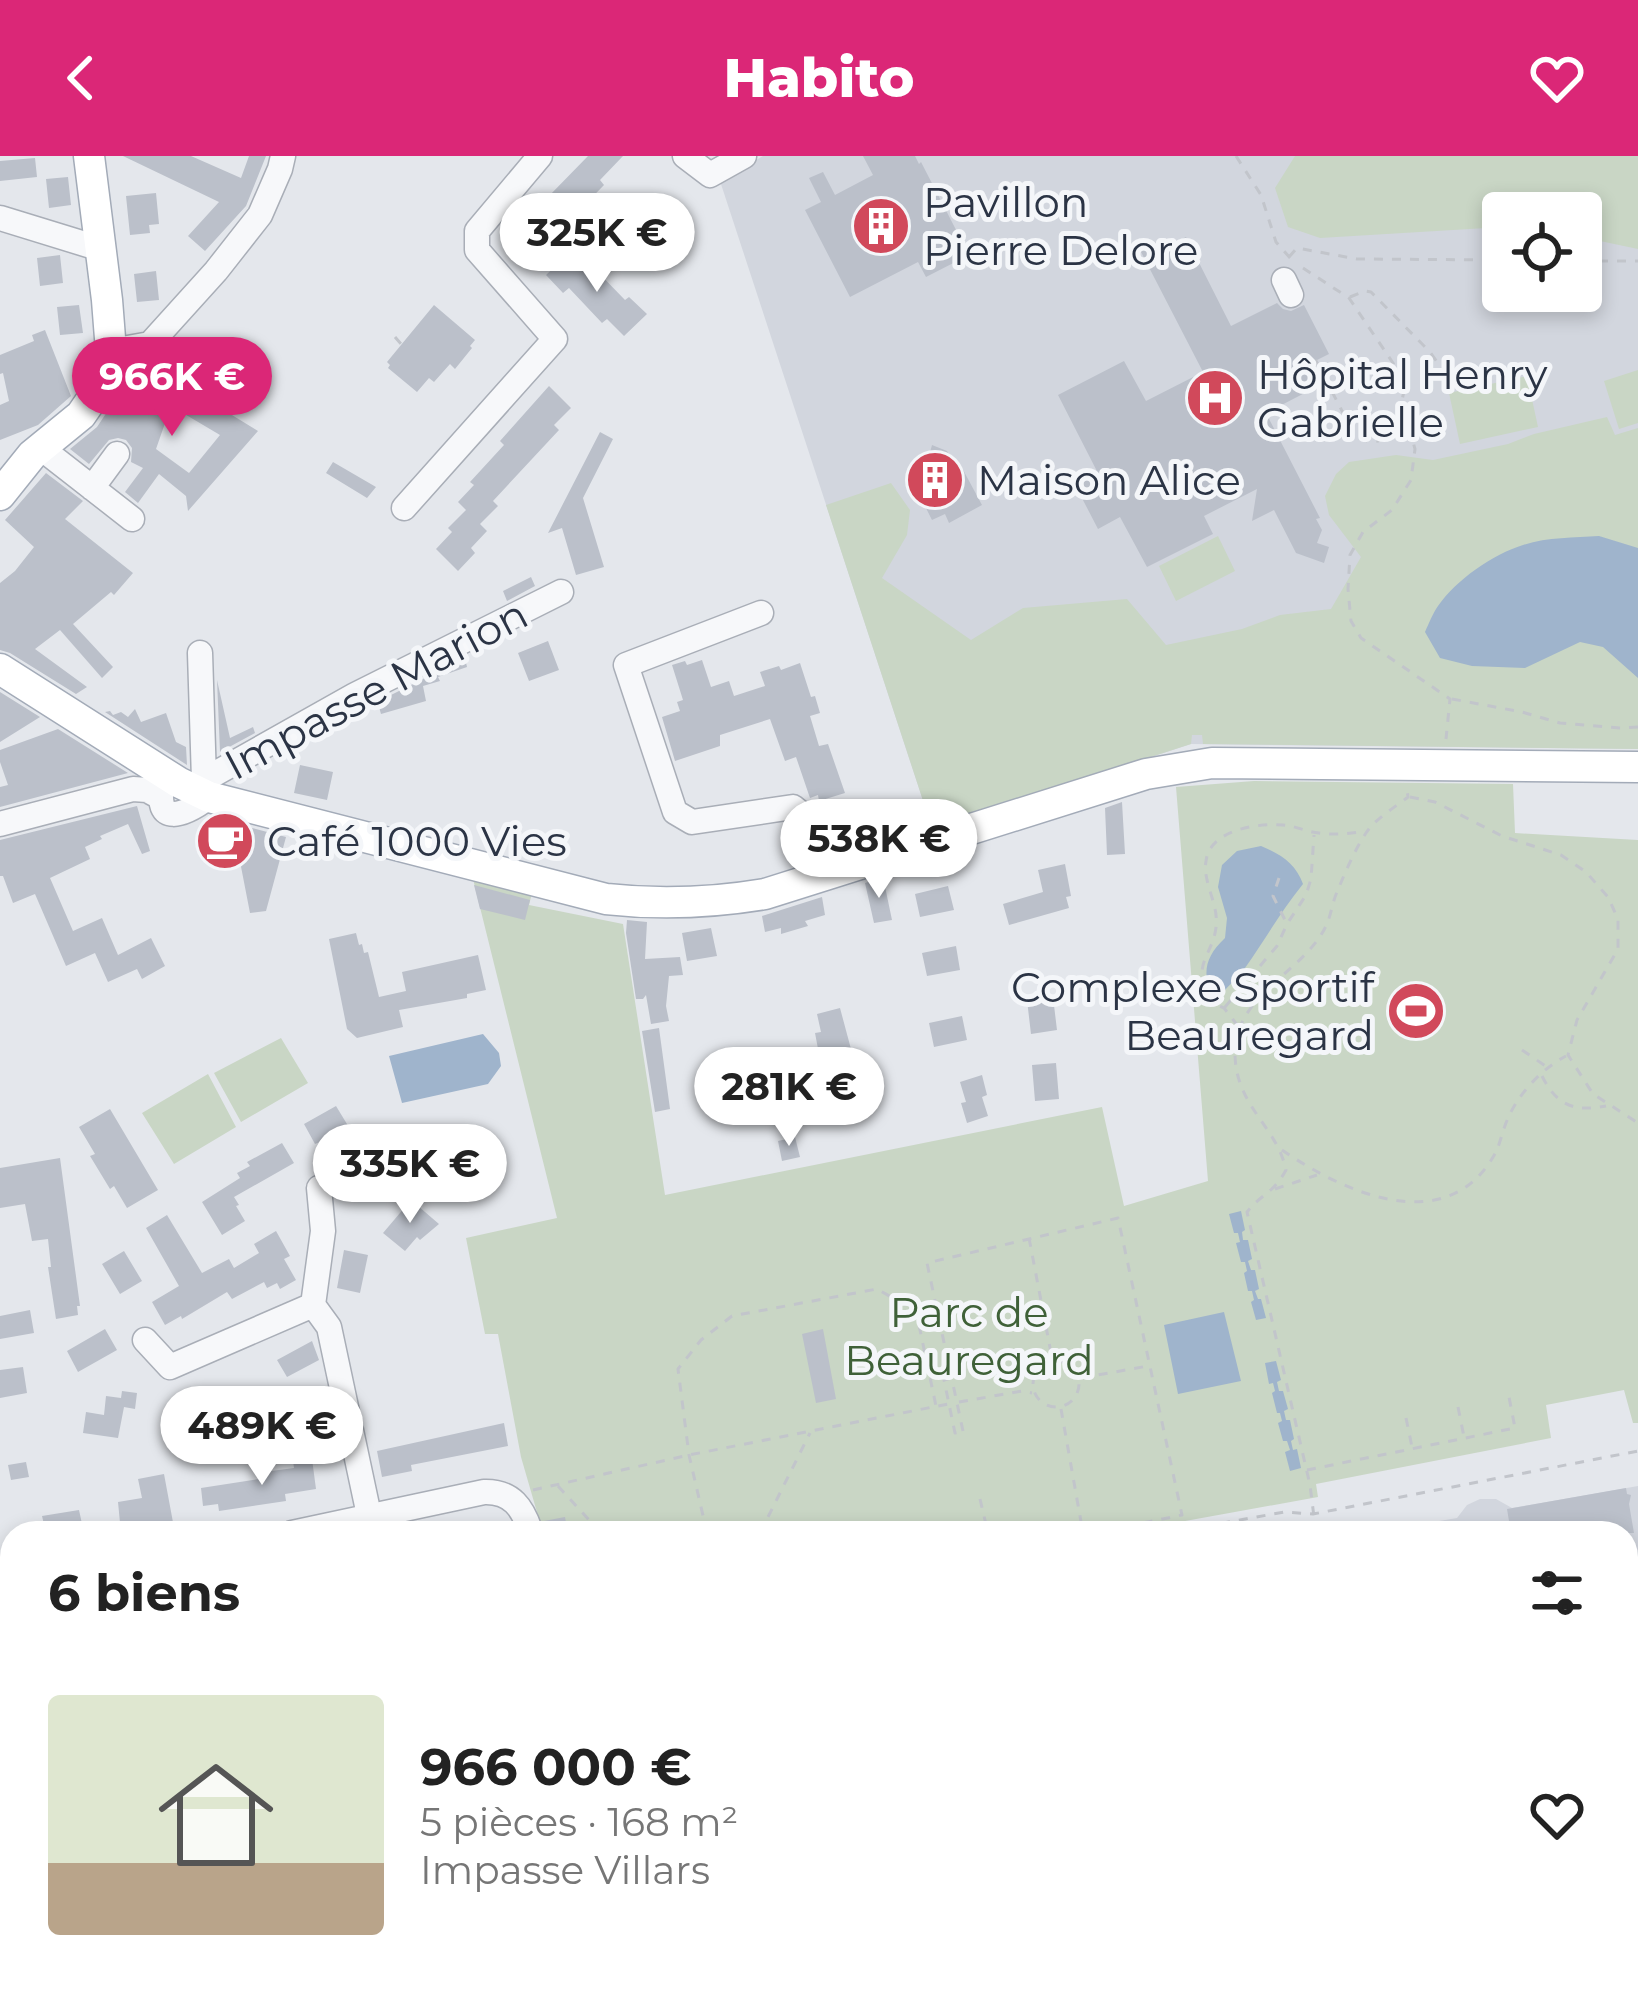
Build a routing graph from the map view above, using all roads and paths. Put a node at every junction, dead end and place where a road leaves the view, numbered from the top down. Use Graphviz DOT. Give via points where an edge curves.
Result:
graph roads {
  1 [pos="89,156"];
  2 [pos="283,156"];
  3 [pos="540,156"];
  4 [pos="686,156"];
  5 [pos="744,156"];
  6 [pos="1237,156"];
  7 [pos="0,218"];
  8 [pos="100,249"];
  9 [pos="1482,260"];
  10 [pos="1602,261"];
  11 [pos="1638,261"];
  12 [pos="1282,283"];
  13 [pos="1348,298"];
  14 [pos="395,337"];
  15 [pos="401,344"];
  16 [pos="111,351"];
  17 [pos="1314,358"];
  18 [pos="1454,386"];
  19 [pos="1403,407"];
  20 [pos="41,448"];
  21 [pos="117,454"];
  22 [pos="6,473"];
  23 [pos="92,488"];
  24 [pos="404,508"];
  25 [pos="132,519"];
  26 [pos="561,592"];
  27 [pos="761,613"];
  28 [pos="200,653"];
  29 [pos="0,669"];
  30 [pos="1450,699"];
  31 [pos="1638,727"];
  32 [pos="1445,747"];
  33 [pos="1407,765"];
  34 [pos="1638,767"];
  35 [pos="162,785"];
  36 [pos="203,790"];
  37 [pos="1408,796"];
  38 [pos="0,824"];
  39 [pos="1367,831"];
  40 [pos="1314,833"];
  41 [pos="824,876"];
  42 [pos="1279,878"];
  43 [pos="1287,924"];
  44 [pos="1224,1008"];
  45 [pos="1240,1029"];
  46 [pos="1522,1050"];
  47 [pos="1568,1055"];
  48 [pos="1548,1068"];
  49 [pos="1541,1074"];
  50 [pos="1610,1105"];
  51 [pos="1638,1123"];
  52 [pos="1282,1150"];
  53 [pos="1318,1175"];
  54 [pos="319,1188"];
  55 [pos="1275,1189"];
  56 [pos="1028,1238"];
  57 [pos="313,1305"];
  58 [pos="145,1340"];
  59 [pos="1053,1360"];
  60 [pos="1151,1366"];
  61 [pos="952,1378"];
  62 [pos="1079,1378"];
  63 [pos="1034,1393"];
  64 [pos="1509,1397"];
  65 [pos="957,1402"];
  66 [pos="948,1404"];
  67 [pos="936,1406"];
  68 [pos="1060,1407"];
  69 [pos="1458,1407"];
  70 [pos="1406,1418"];
  71 [pos="811,1431"];
  72 [pos="1464,1438"];
  73 [pos="1412,1449"];
  74 [pos="1638,1451"];
  75 [pos="689,1455"];
  76 [pos="1306,1470"];
  77 [pos="557,1484"];
  78 [pos="980,1499"];
  79 [pos="522,1514"];
  80 [pos="1313,1514"];
  81 [pos="369,1515"];
  82 [pos="343,1521"];
  83 [pos="590,1521"];
  84 [pos="704,1521"];
  85 [pos="766,1521"];
  86 [pos="985,1521"];
  87 [pos="1081,1521"];
  88 [pos="1156,1521"];
  89 [pos="1234,1521"];
  90 [pos="1314,1521"];
  1 -- 8 [label="main road"];
  2 -- 16 [label="street" via="260,214 203,286 151,344"];
  3 -- 24 [label="street" via="477,231 477,250 555,339"];
  4 -- 5 [label="street" via="710,176"];
  6 -- 12 [label="path" via="1261,195"];
  7 -- 8 [label="street"];
  8 -- 16 [label="main road"];
  9 -- 12 [label="path" via="1357,259 1297,248"];
  10 -- 11 [label="path"];
  12 -- 13 [label="path"];
  13 -- 18 [label="path" via="1371,292"];
  13 -- 19 [label="path" via="1405,386"];
  14 -- 15 [label="path"];
  16 -- 20 [label="main road" via="103,383 81,415"];
  17 -- 19 [label="path" via="1362,440 1388,434"];
  19 -- 30 [label="path" via="1415,449 1412,480 1350,555 1351,621 1361,638"];
  20 -- 22 [label="main road"];
  20 -- 23 [label="street"];
  21 -- 23 [label="street"];
  23 -- 25 [label="street"];
  26 -- 36 [label="street, Impasse Marion" via="355,695"];
  27 -- 41 [label="street" via="626,665 675,812 692,822 793,807 808,818"];
  28 -- 36 [label="street"];
  29 -- 35 [label="main road"];
  30 -- 31 [label="path" via="1560,723"];
  30 -- 32 [label="path"];
  33 -- 34 [label="main road"];
  33 -- 37 [label="path"];
  33 -- 41 [label="main road" via="1212,764 1146,774"];
  35 -- 36 [label="main road"];
  35 -- 38 [label="street"];
  36 -- 41 [label="main road" via="606,899 719,902"];
  37 -- 39 [label="path"];
  37 -- 47 [label="path" via="1561,855 1608,897 1618,950 1577,1020"];
  39 -- 40 [label="path"];
  39 -- 45 [label="path" via="1326,927"];
  40 -- 43 [label="path" via="1311,879"];
  40 -- 44 [label="path" via="1266,824 1236,830 1209,851 1216,928 1201,977 1210,1002"];
  42 -- 43 [label="path" via="1274,896"];
  43 -- 44 [label="path"];
  44 -- 45 [label="path"];
  45 -- 52 [label="path" via="1236,1074"];
  46 -- 48 [label="path"];
  47 -- 48 [label="path"];
  47 -- 50 [label="path"];
  48 -- 49 [label="path"];
  49 -- 50 [label="path" via="1566,1107"];
  49 -- 53 [label="path" via="1508,1117 1490,1161 1453,1193 1390,1201"];
  50 -- 51 [label="path"];
  52 -- 53 [label="path"];
  52 -- 55 [label="path" via="1286,1170"];
  53 -- 55 [label="path"];
  54 -- 57 [label="street" via="323,1231"];
  55 -- 76 [label="path" via="1247,1212"];
  56 -- 59 [label="path"];
  56 -- 60 [label="path" via="1118,1218"];
  56 -- 61 [label="path" via="928,1263"];
  57 -- 58 [label="street" via="170,1367"];
  57 -- 81 [label="street" via="329,1327"];
  59 -- 62 [label="path" via="1070,1364"];
  59 -- 63 [label="path" via="1035,1372"];
  60 -- 62 [label="path"];
  60 -- 88 [label="path" via="1182,1516"];
  61 -- 65 [label="path"];
  61 -- 66 [label="path" via="944,1380"];
  62 -- 68 [label="path" via="1072,1402"];
  63 -- 65 [label="path"];
  63 -- 68 [label="path"];
  64 -- 72 [label="path" via="1515,1428"];
  65 -- 66 [label="path" via="963,1431 955,1433"];
  66 -- 67 [label="path"];
  67 -- 71 [label="path"];
  67 -- 75 [label="path" via="916,1311 877,1289 783,1305 732,1316 678,1369"];
  68 -- 87 [label="path"];
  69 -- 72 [label="path"];
  70 -- 73 [label="path"];
  71 -- 75 [label="path"];
  71 -- 85 [label="path"];
  72 -- 73 [label="path"];
  73 -- 76 [label="path"];
  74 -- 80 [label="path"];
  75 -- 77 [label="path"];
  75 -- 84 [label="path"];
  76 -- 80 [label="path"];
  77 -- 79 [label="path"];
  77 -- 83 [label="path"];
  78 -- 86 [label="path"];
  79 -- 81 [label="street" via="498,1491"];
  80 -- 89 [label="path"];
  80 -- 90 [label="path"];
  81 -- 82 [label="street"];
}
